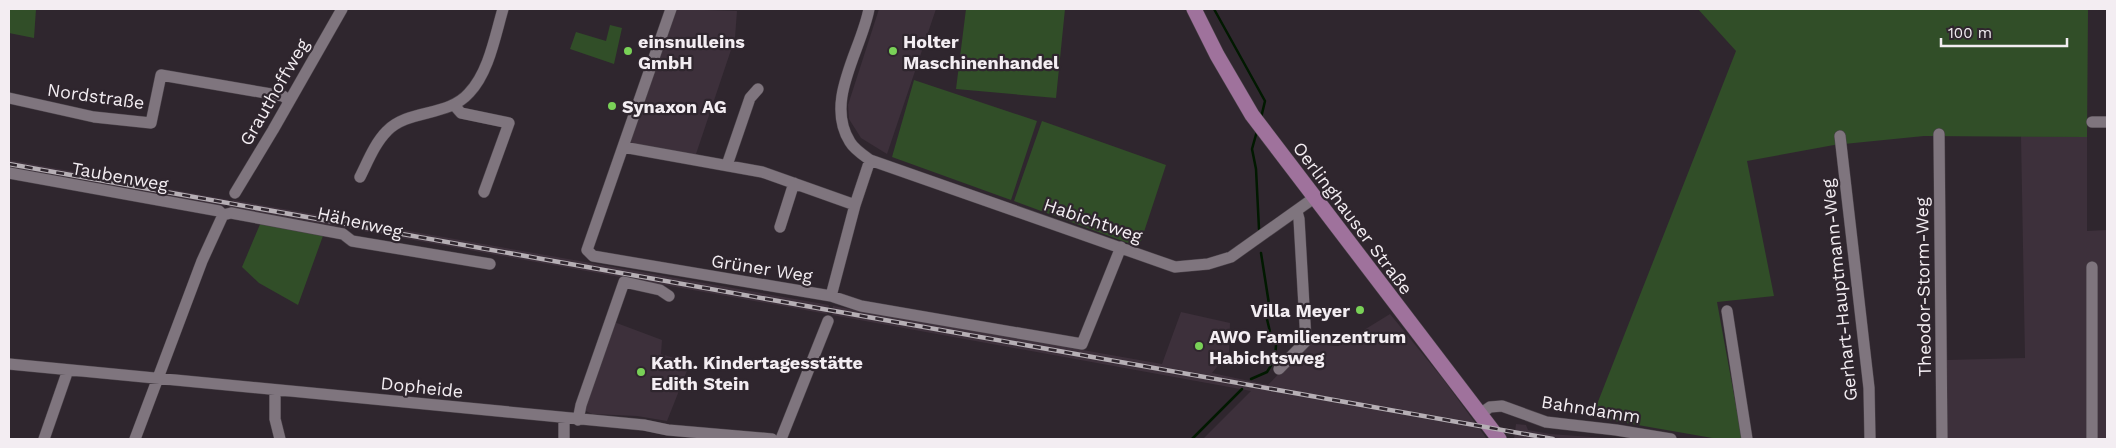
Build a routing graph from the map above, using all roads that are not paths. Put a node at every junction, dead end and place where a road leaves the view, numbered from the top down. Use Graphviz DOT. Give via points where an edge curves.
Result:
graph roads {
  1 [pos="342,9"];
  2 [pos="503,9"];
  3 [pos="671,9"];
  4 [pos="870,9"];
  5 [pos="1194,9"];
  6 [pos="758,90"];
  7 [pos="9,98"];
  8 [pos="289,101"];
  9 [pos="454,105"];
  10 [pos="2092,122"];
  11 [pos="2107,122"];
  12 [pos="1939,134"];
  13 [pos="1840,136"];
  14 [pos="623,147"];
  15 [pos="870,160"];
  16 [pos="727,165"];
  17 [pos="9,173"];
  18 [pos="360,176"];
  19 [pos="794,183"];
  20 [pos="484,192"];
  21 [pos="235,193"];
  22 [pos="1314,198"];
  23 [pos="855,205"];
  24 [pos="1297,212"];
  25 [pos="223,215"];
  26 [pos="780,228"];
  27 [pos="1121,248"];
  28 [pos="490,264"];
  29 [pos="2092,267"];
  30 [pos="669,296"];
  31 [pos="831,296"];
  32 [pos="1727,311"];
  33 [pos="828,321"];
  34 [pos="9,364"];
  35 [pos="1279,369"];
  36 [pos="68,370"];
  37 [pos="156,379"];
  38 [pos="275,390"];
  39 [pos="1480,414"];
  40 [pos="564,419"];
  41 [pos="578,420"];
  42 [pos="44,439"];
  43 [pos="135,439"];
  44 [pos="280,439"];
  45 [pos="564,439"];
  46 [pos="772,439"];
  47 [pos="781,439"];
  48 [pos="1499,439"];
  49 [pos="1672,439"];
  50 [pos="1747,439"];
  51 [pos="1870,439"];
  52 [pos="1942,439"];
  53 [pos="2092,439"];
  1 -- 8 [label="street, Grauthoffweg"];
  2 -- 9 [label="street" via="479,78 469,94"];
  3 -- 14 [label="street, Grüner Weg"];
  4 -- 15 [label="street, Habichtweg" via="841,99 841,124 851,144"];
  5 -- 22 [label="main road, Oerlinghauser Straße" via="1252,115"];
  6 -- 16 [label="street" via="750,98"];
  7 -- 8 [label="street, Nordstraße" via="94,116 151,123 160,75 283,96"];
  8 -- 21 [label="street, Grauthoffweg"];
  9 -- 18 [label="street" via="402,121 388,129"];
  9 -- 20 [label="street" via="461,113 509,123"];
  10 -- 11 [label="street"];
  12 -- 52 [label="street, Theodor-Storm-Weg"];
  13 -- 51 [label="street, Gerhart-Hauptmann-Weg" via="1869,388"];
  14 -- 16 [label="street"];
  14 -- 31 [label="street, Grüner Weg" via="587,250 589,254"];
  15 -- 23 [label="street"];
  15 -- 27 [label="street, Habichtweg"];
  16 -- 19 [label="street"];
  17 -- 25 [label="street, Taubenweg" via="220,211"];
  19 -- 23 [label="street"];
  19 -- 26 [label="street"];
  22 -- 24 [label="street, Habichtweg"];
  22 -- 39 [label="main road, Oerlinghauser Straße"];
  23 -- 31 [label="street"];
  24 -- 27 [label="street, Habichtweg" via="1243,250 1208,264 1170,266"];
  24 -- 35 [label="street" via="1306,341"];
  25 -- 28 [label="street, Häherweg" via="230,213 343,234 352,241"];
  25 -- 37 [label="street"];
  27 -- 31 [label="street, Grüner Weg" via="1082,344 861,306"];
  29 -- 53 [label="street"];
  30 -- 41 [label="street" via="660,290 624,282"];
  32 -- 50 [label="street"];
  33 -- 47 [label="street"];
  34 -- 36 [label="street, Dopheide"];
  36 -- 37 [label="street, Dopheide"];
  36 -- 42 [label="street"];
  37 -- 38 [label="street, Dopheide"];
  37 -- 43 [label="street"];
  38 -- 40 [label="street, Dopheide"];
  38 -- 44 [label="street" via="275,419"];
  39 -- 48 [label="main road, Oerlinghauser Straße"];
  39 -- 49 [label="street, Bahndamm" via="1490,407 1502,406 1546,422"];
  40 -- 41 [label="street, Dopheide"];
  40 -- 45 [label="street"];
  41 -- 46 [label="street, Dopheide"];
}
